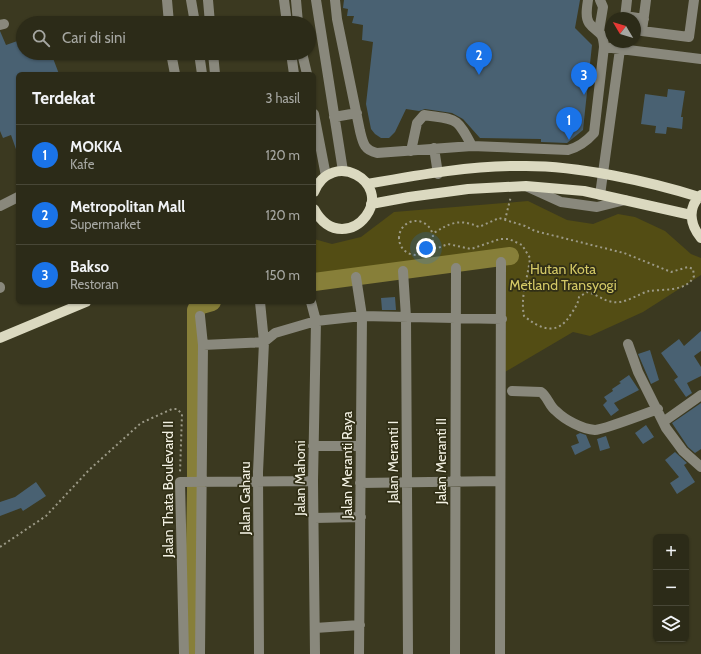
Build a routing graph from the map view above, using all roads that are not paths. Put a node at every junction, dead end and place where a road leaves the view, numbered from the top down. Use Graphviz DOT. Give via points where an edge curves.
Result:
graph roads {
  1 [pos="167,0"];
  2 [pos="191,0"];
  3 [pos="208,0"];
  4 [pos="284,0"];
  5 [pos="296,0"];
  6 [pos="316,0"];
  7 [pos="335,0"];
  8 [pos="588,0"];
  9 [pos="600,0"];
  10 [pos="627,0"];
  11 [pos="646,0"];
  12 [pos="694,0"];
  13 [pos="626,12"];
  14 [pos="168,16"];
  15 [pos="193,16"];
  16 [pos="209,16"];
  17 [pos="286,16"];
  18 [pos="297,16"];
  19 [pos="641,19"];
  20 [pos="644,19"];
  21 [pos="641,24"];
  22 [pos="641,30"];
  23 [pos="599,31"];
  24 [pos="604,47"];
  25 [pos="621,48"];
  26 [pos="638,48"];
  27 [pos="701,59"];
  28 [pos="173,60"];
  29 [pos="200,60"];
  30 [pos="214,60"];
  31 [pos="292,60"];
  32 [pos="303,60"];
  33 [pos="174,72"];
  34 [pos="202,72"];
  35 [pos="216,72"];
  36 [pos="294,72"];
  37 [pos="306,72"];
  38 [pos="601,81"];
  39 [pos="616,82"];
  40 [pos="357,113"];
  41 [pos="334,117"];
  42 [pos="316,124"];
  43 [pos="472,146"];
  44 [pos="434,148"];
  45 [pos="411,151"];
  46 [pos="343,171"];
  47 [pos="438,174"];
  48 [pos="604,175"];
  49 [pos="326,176"];
  50 [pos="367,184"];
  51 [pos="526,186"];
  52 [pos="316,188"];
  53 [pos="600,195"];
  54 [pos="700,196"];
  55 [pos="16,198"];
  56 [pos="625,200"];
  57 [pos="371,204"];
  58 [pos="0,206"];
  59 [pos="316,215"];
  60 [pos="691,215"];
  61 [pos="701,238"];
  62 [pos="501,262"];
  63 [pos="456,268"];
  64 [pos="402,271"];
  65 [pos="356,277"];
  66 [pos="81,304"];
  67 [pos="260,304"];
  68 [pos="312,304"];
  69 [pos="200,316"];
  70 [pos="362,316"];
  71 [pos="406,317"];
  72 [pos="455,318"];
  73 [pos="502,319"];
  74 [pos="316,321"];
  75 [pos="0,338"];
  76 [pos="264,342"];
  77 [pos="628,344"];
  78 [pos="203,345"];
  79 [pos="512,391"];
  80 [pos="701,395"];
  81 [pos="658,409"];
  82 [pos="663,422"];
  83 [pos="313,446"];
  84 [pos="360,446"];
  85 [pos="701,467"];
  86 [pos="192,481"];
  87 [pos="313,481"];
  88 [pos="500,481"];
  89 [pos="258,482"];
  90 [pos="455,482"];
  91 [pos="360,483"];
  92 [pos="407,483"];
  93 [pos="361,517"];
  94 [pos="314,518"];
  95 [pos="360,625"];
  96 [pos="315,628"];
  97 [pos="184,654"];
  98 [pos="200,654"];
  99 [pos="259,654"];
  100 [pos="315,654"];
  101 [pos="359,654"];
  102 [pos="408,654"];
  103 [pos="455,654"];
  104 [pos="500,654"];
  1 -- 14 [label="street"];
  2 -- 15 [label="street"];
  3 -- 16 [label="street"];
  4 -- 17 [label="street"];
  5 -- 18 [label="street"];
  6 -- 41 [label="street"];
  7 -- 40 [label="street"];
  8 -- 23 [label="street" via="589,23"];
  9 -- 23 [label="street" via="603,7"];
  10 -- 13 [label="street"];
  11 -- 20 [label="street"];
  12 -- 22 [label="street" via="689,37"];
  19 -- 20 [label="street"];
  20 -- 21 [label="street"];
  23 -- 24 [label="street" via="604,38"];
  24 -- 38 [label="street"];
  25 -- 39 [label="street"];
  26 -- 27 [label="street"];
  28 -- 33 [label="street"];
  29 -- 34 [label="street"];
  30 -- 35 [label="street"];
  31 -- 36 [label="street"];
  32 -- 37 [label="street"];
  38 -- 39 [label="street"];
  38 -- 43 [label="street" via="594,133 577,148 568,150"];
  39 -- 48 [label="street"];
  40 -- 41 [label="street"];
  40 -- 45 [label="street" via="361,136 367,150 377,153"];
  41 -- 46 [label="street"];
  42 -- 49 [label="street"];
  43 -- 44 [label="street"];
  43 -- 45 [label="street" via="460,124 453,120 424,116 417,123"];
  44 -- 45 [label="street"];
  44 -- 47 [label="street"];
  46 -- 49 [label="main road"];
  46 -- 50 [label="main road" via="352,172"];
  47 -- 48 [label="main road" via="526,166"];
  47 -- 50 [label="main road"];
  48 -- 53 [label="street"];
  48 -- 54 [label="main road"];
  49 -- 52 [label="main road"];
  50 -- 57 [label="main road"];
  51 -- 53 [label="main road" via="584,191"];
  51 -- 56 [label="street" via="561,202 596,207"];
  51 -- 57 [label="main road" via="468,189"];
  53 -- 56 [label="main road"];
  54 -- 60 [label="main road" via="693,205"];
  55 -- 58 [label="street"];
  56 -- 60 [label="main road"];
  57 -- 59 [label="main road" via="363,220 347,229 329,226"];
  60 -- 61 [label="main road" via="692,224"];
  62 -- 73 [label="street"];
  63 -- 72 [label="street, Jalan Meranti II"];
  64 -- 71 [label="street, Jalan Meranti I"];
  65 -- 70 [label="street, Jalan Meranti Raya"];
  66 -- 75 [label="main road"];
  67 -- 76 [label="street, Jalan Gaharu"];
  68 -- 74 [label="street, Jalan Mahoni"];
  69 -- 78 [label="street, Jalan Thata Boulevard II"];
  70 -- 71 [label="street"];
  70 -- 74 [label="street"];
  70 -- 84 [label="street, Jalan Meranti Raya"];
  71 -- 72 [label="street"];
  71 -- 92 [label="street, Jalan Meranti I"];
  72 -- 73 [label="street"];
  72 -- 90 [label="street, Jalan Meranti II"];
  73 -- 88 [label="street"];
  74 -- 76 [label="street" via="275,333"];
  74 -- 83 [label="street, Jalan Mahoni"];
  76 -- 78 [label="street"];
  76 -- 89 [label="street, Jalan Gaharu"];
  77 -- 81 [label="street" via="638,372"];
  78 -- 86 [label="street, Jalan Thata Boulevard II"];
  79 -- 81 [label="street" via="543,392 549,404 559,414 576,424 595,430"];
  80 -- 82 [label="street"];
  81 -- 82 [label="street"];
  82 -- 85 [label="street" via="683,451"];
  83 -- 84 [label="street"];
  83 -- 87 [label="street, Jalan Mahoni"];
  84 -- 91 [label="street, Jalan Meranti Raya"];
  86 -- 89 [label="street"];
  86 -- 97 [label="street, Jalan Thata Boulevard II"];
  86 -- 98 [label="street, Jalan Thata Boulevard II"];
  87 -- 89 [label="street"];
  87 -- 94 [label="street, Jalan Mahoni"];
  88 -- 90 [label="street"];
  88 -- 104 [label="street"];
  89 -- 99 [label="street, Jalan Gaharu"];
  90 -- 92 [label="street"];
  90 -- 103 [label="street, Jalan Meranti II"];
  91 -- 92 [label="street"];
  91 -- 93 [label="street, Jalan Meranti Raya"];
  92 -- 102 [label="street, Jalan Meranti I"];
  93 -- 94 [label="street"];
  93 -- 95 [label="street, Jalan Meranti Raya"];
  94 -- 96 [label="street, Jalan Mahoni"];
  95 -- 96 [label="street"];
  95 -- 101 [label="street, Jalan Meranti Raya"];
  96 -- 100 [label="street, Jalan Mahoni"];
}
